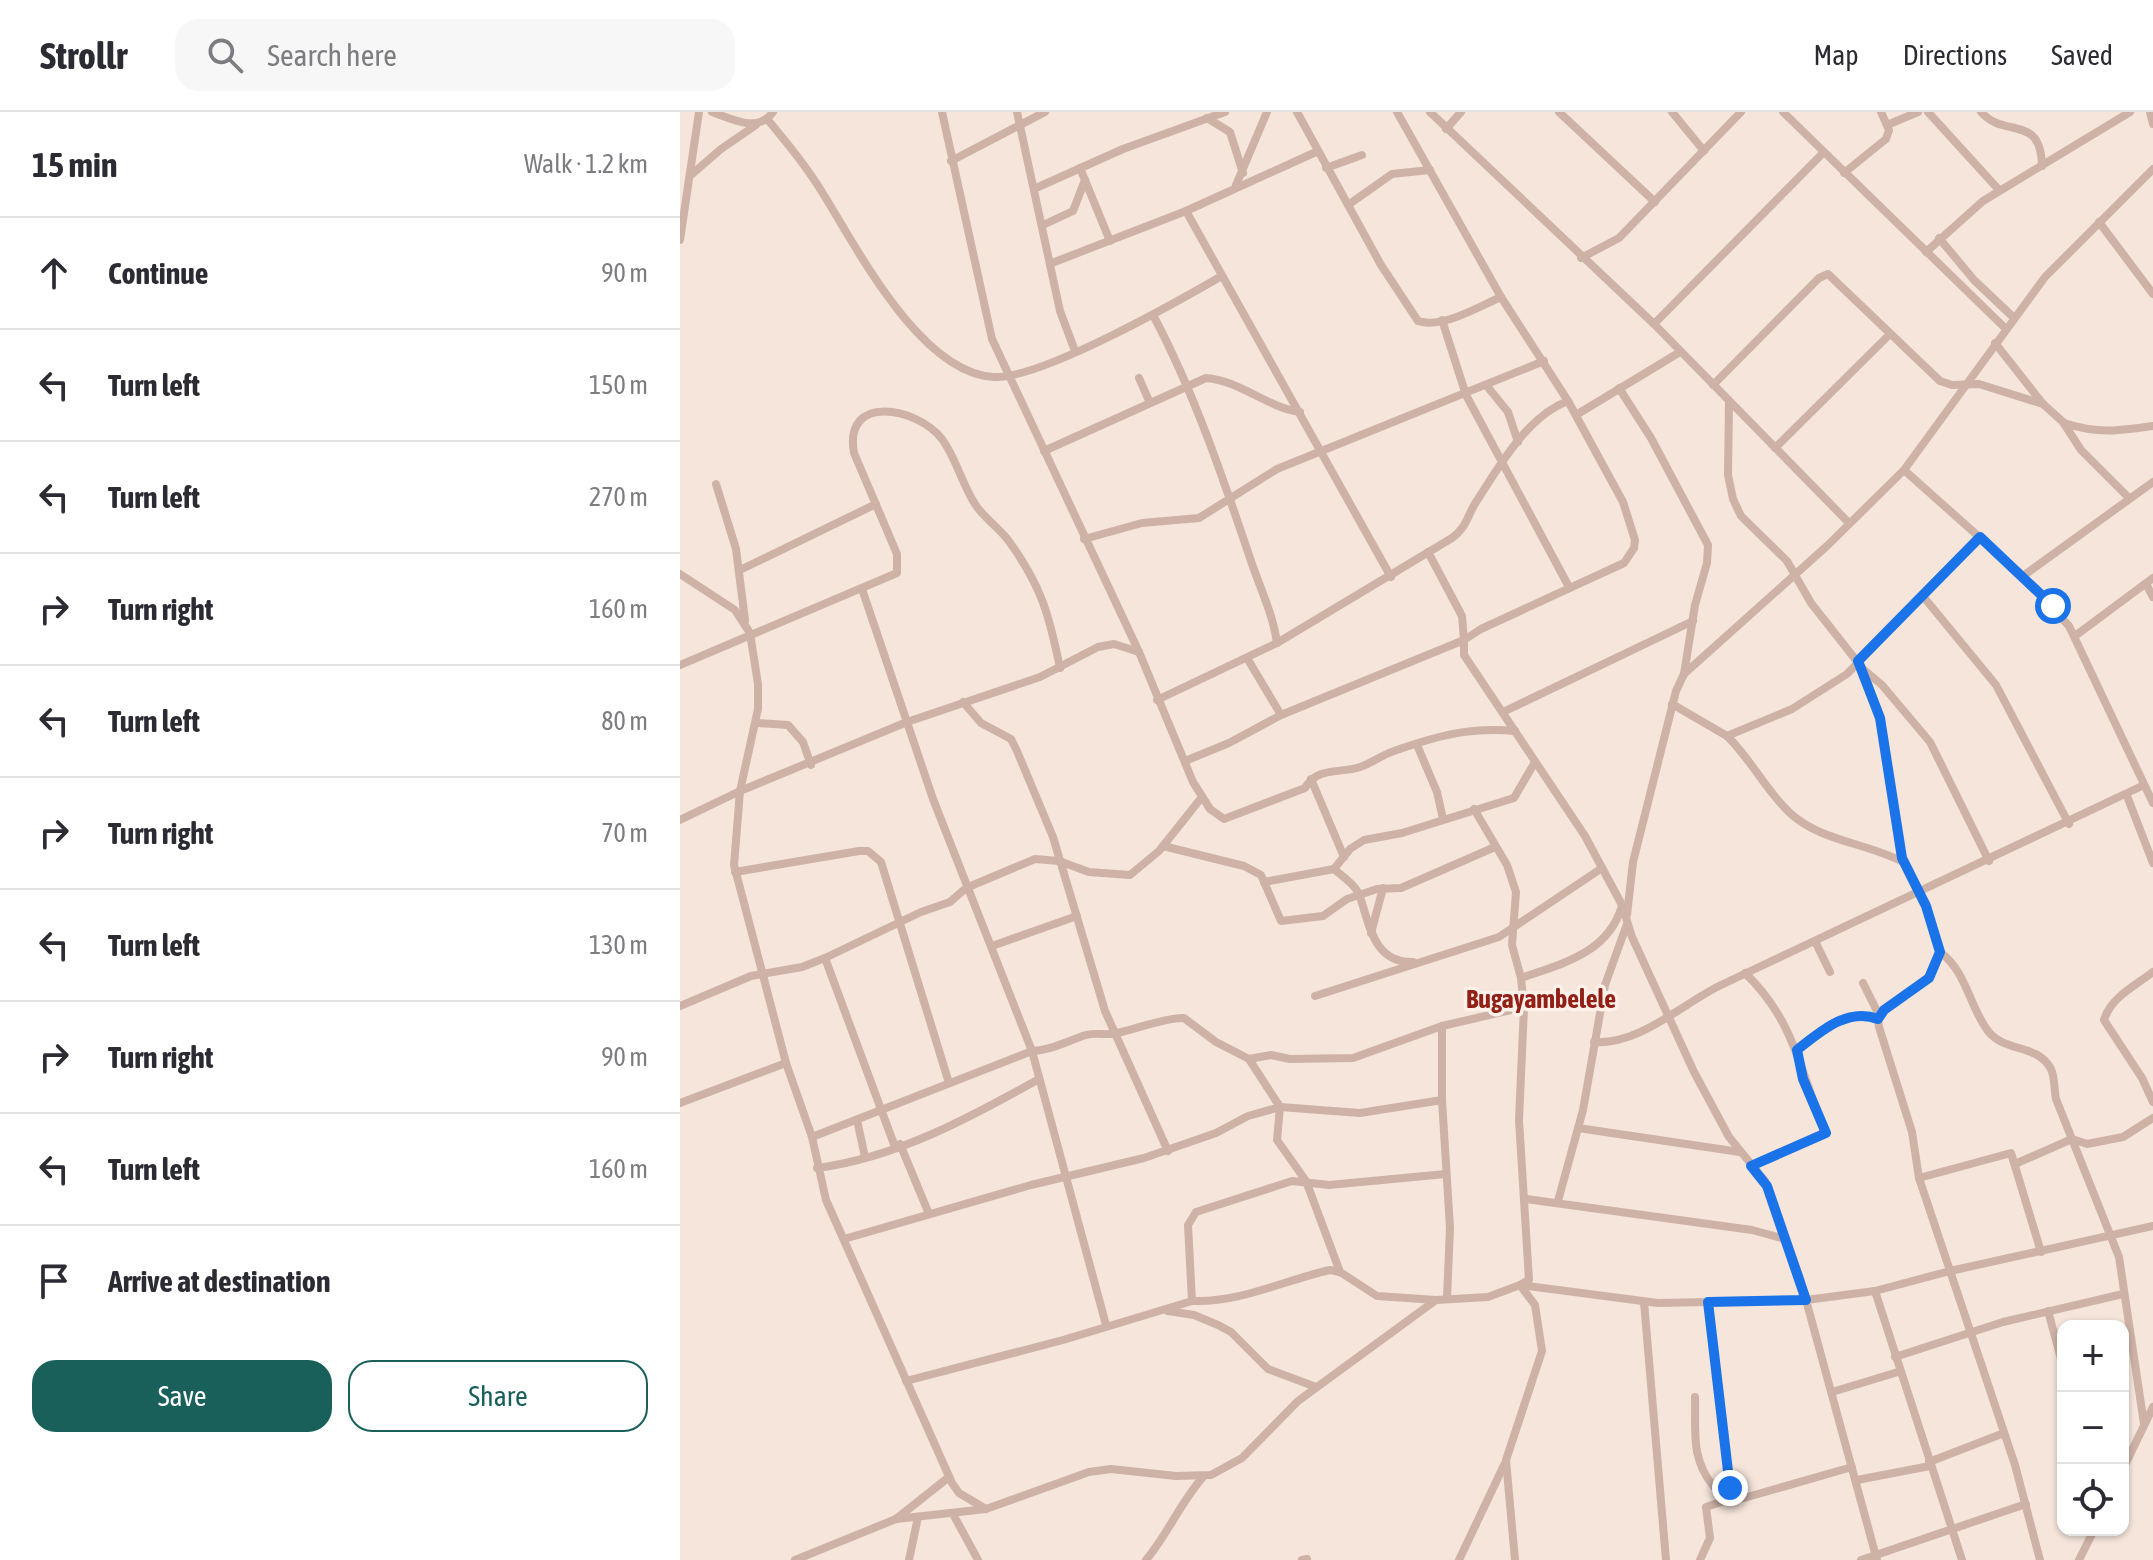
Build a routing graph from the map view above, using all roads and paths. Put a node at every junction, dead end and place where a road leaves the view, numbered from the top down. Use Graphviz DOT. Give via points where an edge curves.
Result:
graph roads {
  1 [pos="699,112"];
  2 [pos="712,112"];
  3 [pos="942,112"];
  4 [pos="1017,112"];
  5 [pos="1045,112"];
  6 [pos="1225,112"];
  7 [pos="1267,112"];
  8 [pos="1297,112"];
  9 [pos="1397,112"];
  10 [pos="1430,112"];
  11 [pos="1461,112"];
  12 [pos="1559,112"];
  13 [pos="1672,112"];
  14 [pos="1741,112"];
  15 [pos="1783,112"];
  16 [pos="1881,112"];
  17 [pos="1918,112"];
  18 [pos="1928,112"];
  19 [pos="1981,112"];
  20 [pos="2130,112"];
  21 [pos="2150,112"];
  22 [pos="770,116"];
  23 [pos="1207,118"];
  24 [pos="1020,124"];
  25 [pos="2153,124"];
  26 [pos="756,125"];
  27 [pos="1887,125"];
  28 [pos="1446,129"];
  29 [pos="1704,151"];
  30 [pos="1316,152"];
  31 [pos="1823,153"];
  32 [pos="1362,155"];
  33 [pos="951,161"];
  34 [pos="2042,166"];
  35 [pos="1080,168"];
  36 [pos="1326,168"];
  37 [pos="2153,169"];
  38 [pos="1430,170"];
  39 [pos="1243,173"];
  40 [pos="1844,173"];
  41 [pos="691,175"];
  42 [pos="1085,180"];
  43 [pos="1236,186"];
  44 [pos="1036,188"];
  45 [pos="1999,190"];
  46 [pos="1655,202"];
  47 [pos="1348,205"];
  48 [pos="1186,211"];
  49 [pos="2099,222"];
  50 [pos="1043,225"];
  51 [pos="1939,238"];
  52 [pos="680,240"];
  53 [pos="1110,241"];
  54 [pos="1926,252"];
  55 [pos="1581,258"];
  56 [pos="1052,263"];
  57 [pos="1220,277"];
  58 [pos="2153,294"];
  59 [pos="1501,297"];
  60 [pos="1153,315"];
  61 [pos="2013,317"];
  62 [pos="1442,320"];
  63 [pos="1654,324"];
  64 [pos="2005,328"];
  65 [pos="1890,334"];
  66 [pos="1995,343"];
  67 [pos="1075,351"];
  68 [pos="1680,352"];
  69 [pos="1544,361"];
  70 [pos="1007,376"];
  71 [pos="1139,378"];
  72 [pos="1969,383"];
  73 [pos="1186,385"];
  74 [pos="1486,385"];
  75 [pos="1713,385"];
  76 [pos="1619,388"];
  77 [pos="1466,395"];
  78 [pos="1568,401"];
  79 [pos="1729,402"];
  80 [pos="1150,403"];
  81 [pos="2043,404"];
  82 [pos="1300,412"];
  83 [pos="1576,415"];
  84 [pos="2063,422"];
  85 [pos="2153,426"];
  86 [pos="1518,442"];
  87 [pos="1775,448"];
  88 [pos="1321,449"];
  89 [pos="1044,451"];
  90 [pos="1503,465"];
  91 [pos="1904,470"];
  92 [pos="2153,482"];
  93 [pos="716,484"];
  94 [pos="2129,498"];
  95 [pos="1230,500"];
  96 [pos="876,504"];
  97 [pos="1849,523"];
  98 [pos="1980,537"];
  99 [pos="1084,539"];
  100 [pos="1428,552"];
  101 [pos="740,570"];
  102 [pos="680,574"];
  103 [pos="1797,574"];
  104 [pos="2023,576"];
  105 [pos="1391,577"];
  106 [pos="2150,581"];
  107 [pos="1569,587"];
  108 [pos="862,589"];
  109 [pos="1922,595"];
  110 [pos="2153,597"];
  111 [pos="745,621"];
  112 [pos="1693,621"];
  113 [pos="750,633"];
  114 [pos="2075,636"];
  115 [pos="1464,640"];
  116 [pos="1277,643"];
  117 [pos="1139,652"];
  118 [pos="1247,658"];
  119 [pos="680,665"];
  120 [pos="1860,665"];
  121 [pos="1060,668"];
  122 [pos="1684,674"];
  123 [pos="1157,700"];
  124 [pos="963,702"];
  125 [pos="1672,704"];
  126 [pos="1503,712"];
  127 [pos="1281,715"];
  128 [pos="907,722"];
  129 [pos="757,723"];
  130 [pos="1515,731"];
  131 [pos="1727,736"];
  132 [pos="1417,745"];
  133 [pos="1185,761"];
  134 [pos="1535,762"];
  135 [pos="811,765"];
  136 [pos="1311,779"];
  137 [pos="2144,785"];
  138 [pos="740,791"];
  139 [pos="2127,796"];
  140 [pos="1202,797"];
  141 [pos="2153,803"];
  142 [pos="1474,809"];
  143 [pos="1443,819"];
  144 [pos="680,820"];
  145 [pos="2069,824"];
  146 [pos="1163,846"];
  147 [pos="1495,847"];
  148 [pos="1344,857"];
  149 [pos="1059,861"];
  150 [pos="1989,861"];
  151 [pos="1903,862"];
  152 [pos="2153,863"];
  153 [pos="1602,868"];
  154 [pos="1334,869"];
  155 [pos="735,872"];
  156 [pos="1264,882"];
  157 [pos="966,888"];
  158 [pos="1383,888"];
  159 [pos="1920,891"];
  160 [pos="1360,894"];
  161 [pos="1622,905"];
  162 [pos="1077,916"];
  163 [pos="1628,919"];
  164 [pos="902,922"];
  165 [pos="1512,931"];
  166 [pos="1371,933"];
  167 [pos="1815,941"];
  168 [pos="992,946"];
  169 [pos="1940,952"];
  170 [pos="825,958"];
  171 [pos="1417,962"];
  172 [pos="1830,972"];
  173 [pos="2153,972"];
  174 [pos="761,973"];
  175 [pos="1745,973"];
  176 [pos="1521,978"];
  177 [pos="1863,983"];
  178 [pos="1315,996"];
  179 [pos="680,1006"];
  180 [pos="1524,1007"];
  181 [pos="1668,1017"];
  182 [pos="1879,1017"];
  183 [pos="1442,1026"];
  184 [pos="1116,1034"];
  185 [pos="1594,1042"];
  186 [pos="1797,1050"];
  187 [pos="1032,1051"];
  188 [pos="1249,1059"];
  189 [pos="786,1063"];
  190 [pos="1039,1079"];
  191 [pos="949,1083"];
  192 [pos="1442,1100"];
  193 [pos="2153,1102"];
  194 [pos="680,1103"];
  195 [pos="883,1107"];
  196 [pos="1280,1107"];
  197 [pos="2153,1118"];
  198 [pos="857,1120"];
  199 [pos="1578,1128"];
  200 [pos="812,1137"];
  201 [pos="2072,1139"];
  202 [pos="898,1146"];
  203 [pos="1168,1151"];
  204 [pos="1740,1152"];
  205 [pos="865,1157"];
  206 [pos="2015,1164"];
  207 [pos="1751,1166"];
  208 [pos="817,1168"];
  209 [pos="1446,1174"];
  210 [pos="1919,1178"];
  211 [pos="1067,1179"];
  212 [pos="1306,1181"];
  213 [pos="1526,1199"];
  214 [pos="1558,1201"];
  215 [pos="929,1214"];
  216 [pos="2153,1226"];
  217 [pos="2110,1235"];
  218 [pos="844,1239"];
  219 [pos="1785,1239"];
  220 [pos="2041,1252"];
  221 [pos="1950,1271"];
  222 [pos="1340,1272"];
  223 [pos="1520,1285"];
  224 [pos="1875,1291"];
  225 [pos="2123,1294"];
  226 [pos="1447,1298"];
  227 [pos="1436,1300"];
  228 [pos="1806,1300"];
  229 [pos="1192,1301"];
  230 [pos="1644,1302"];
  231 [pos="1708,1302"];
  232 [pos="1167,1311"];
  233 [pos="2048,1311"];
  234 [pos="1106,1325"];
  235 [pos="1971,1331"];
  236 [pos="2057,1344"];
  237 [pos="1895,1357"];
  238 [pos="1898,1372"];
  239 [pos="906,1381"];
  240 [pos="1316,1387"];
  241 [pos="1832,1392"];
  242 [pos="1695,1397"];
  243 [pos="2153,1407"];
  244 [pos="2144,1424"];
  245 [pos="2004,1433"];
  246 [pos="1506,1460"];
  247 [pos="1930,1464"];
  248 [pos="2125,1464"];
  249 [pos="1852,1467"];
  250 [pos="949,1477"];
  251 [pos="1203,1477"];
  252 [pos="1857,1480"];
  253 [pos="1730,1488"];
  254 [pos="1736,1497"];
  255 [pos="2026,1504"];
  256 [pos="986,1509"];
  257 [pos="953,1514"];
  258 [pos="918,1517"];
  259 [pos="896,1519"];
  260 [pos="1952,1529"];
  261 [pos="2091,1536"];
  262 [pos="1877,1557"];
  263 [pos="795,1560"];
  264 [pos="909,1560"];
  265 [pos="978,1560"];
  266 [pos="1146,1560"];
  267 [pos="1459,1560"];
  268 [pos="1515,1560"];
  269 [pos="1666,1560"];
  270 [pos="1700,1560"];
  271 [pos="1861,1560"];
  272 [pos="1962,1560"];
  273 [pos="2040,1560"];
  274 [pos="2079,1560"];
  1 -- 41 [label="street"];
  2 -- 26 [label="street"];
  3 -- 33 [label="street"];
  4 -- 24 [label="street"];
  5 -- 24 [label="street"];
  6 -- 23 [label="street"];
  7 -- 39 [label="street"];
  8 -- 30 [label="street"];
  9 -- 38 [label="street"];
  10 -- 28 [label="street"];
  11 -- 28 [label="street"];
  12 -- 46 [label="street"];
  13 -- 29 [label="street"];
  14 -- 29 [label="street"];
  15 -- 31 [label="street"];
  16 -- 27 [label="street"];
  17 -- 27 [label="street"];
  18 -- 45 [label="street"];
  19 -- 34 [label="street" via="2034,136 2042,150"];
  20 -- 34 [label="street"];
  21 -- 25 [label="street"];
  22 -- 26 [label="street"];
  22 -- 70 [label="street" via="862,262 922,338 961,366 982,375"];
  23 -- 35 [label="street"];
  23 -- 39 [label="street" via="1230,132"];
  24 -- 33 [label="street"];
  24 -- 44 [label="street"];
  26 -- 41 [label="street"];
  27 -- 40 [label="street" via="1886,139"];
  28 -- 55 [label="street"];
  29 -- 46 [label="street"];
  30 -- 36 [label="street"];
  30 -- 43 [label="street"];
  31 -- 40 [label="street"];
  31 -- 63 [label="street"];
  32 -- 36 [label="street"];
  33 -- 70 [label="street" via="982,305"];
  34 -- 45 [label="street"];
  35 -- 42 [label="street"];
  35 -- 44 [label="street"];
  36 -- 47 [label="street"];
  37 -- 49 [label="street"];
  38 -- 47 [label="street" via="1392,174"];
  38 -- 59 [label="street"];
  39 -- 43 [label="street"];
  40 -- 54 [label="street"];
  41 -- 52 [label="street"];
  42 -- 50 [label="street" via="1073,211"];
  42 -- 53 [label="street"];
  43 -- 48 [label="street"];
  44 -- 50 [label="street"];
  45 -- 51 [label="street"];
  46 -- 55 [label="street" via="1619,238"];
  47 -- 62 [label="street" via="1415,319"];
  48 -- 53 [label="street"];
  48 -- 57 [label="street"];
  49 -- 58 [label="street"];
  49 -- 61 [label="street"];
  50 -- 56 [label="street"];
  51 -- 54 [label="street"];
  51 -- 61 [label="street"];
  53 -- 56 [label="street"];
  54 -- 64 [label="street"];
  55 -- 63 [label="street"];
  56 -- 67 [label="street" via="1060,311"];
  57 -- 60 [label="street"];
  57 -- 82 [label="street"];
  59 -- 62 [label="street"];
  59 -- 69 [label="street"];
  60 -- 67 [label="street"];
  60 -- 73 [label="street"];
  61 -- 64 [label="street"];
  62 -- 77 [label="street"];
  63 -- 68 [label="street"];
  64 -- 66 [label="street"];
  65 -- 72 [label="street" via="1940,381"];
  65 -- 75 [label="street" via="1837,281 1823,275"];
  65 -- 87 [label="street"];
  66 -- 72 [label="street"];
  66 -- 81 [label="street"];
  67 -- 70 [label="street"];
  68 -- 75 [label="street"];
  68 -- 76 [label="street"];
  69 -- 74 [label="street"];
  69 -- 78 [label="street"];
  70 -- 89 [label="street"];
  71 -- 80 [label="street"];
  72 -- 81 [label="street"];
  72 -- 91 [label="street"];
  73 -- 80 [label="street"];
  73 -- 82 [label="street" via="1213,379"];
  73 -- 95 [label="street"];
  74 -- 77 [label="street"];
  74 -- 86 [label="street" via="1508,412"];
  75 -- 79 [label="street"];
  76 -- 83 [label="street"];
  76 -- 112 [label="street" via="1708,545"];
  77 -- 88 [label="street"];
  77 -- 90 [label="street"];
  78 -- 83 [label="street"];
  78 -- 86 [label="street" via="1544,414"];
  79 -- 87 [label="street"];
  79 -- 103 [label="street" via="1728,475 1733,499 1741,516"];
  80 -- 89 [label="street"];
  81 -- 84 [label="street"];
  82 -- 88 [label="street"];
  83 -- 107 [label="street" via="1623,502 1635,540 1624,563"];
  84 -- 85 [label="street" via="2112,433"];
  84 -- 94 [label="street" via="2081,450"];
  86 -- 90 [label="street"];
  87 -- 97 [label="street"];
  88 -- 95 [label="street" via="1257,479"];
  88 -- 105 [label="street"];
  89 -- 99 [label="street"];
  90 -- 100 [label="street" via="1463,529"];
  90 -- 107 [label="street"];
  91 -- 97 [label="street"];
  91 -- 98 [label="street"];
  92 -- 94 [label="street"];
  93 -- 101 [label="street"];
  94 -- 104 [label="street"];
  95 -- 99 [label="street" via="1199,518 1142,523"];
  95 -- 116 [label="street"];
  96 -- 101 [label="street"];
  96 -- 108 [label="street" via="899,564 897,573"];
  96 -- 121 [label="street" via="854,453 854,427 879,411 916,419 941,437 973,501 1007,538 1041,592"];
  97 -- 103 [label="street"];
  98 -- 104 [label="street"];
  98 -- 109 [label="street"];
  99 -- 117 [label="street"];
  100 -- 105 [label="street"];
  100 -- 115 [label="street" via="1462,616"];
  101 -- 111 [label="street"];
  102 -- 111 [label="street"];
  103 -- 120 [label="street" via="1811,603"];
  103 -- 122 [label="street"];
  104 -- 114 [label="street"];
  105 -- 116 [label="street"];
  106 -- 110 [label="street"];
  106 -- 114 [label="street"];
  107 -- 115 [label="street"];
  108 -- 113 [label="street"];
  108 -- 128 [label="street"];
  109 -- 120 [label="street"];
  109 -- 145 [label="street" via="1996,685"];
  111 -- 113 [label="street"];
  112 -- 122 [label="street"];
  112 -- 126 [label="street"];
  113 -- 119 [label="street"];
  113 -- 129 [label="street" via="758,684"];
  114 -- 137 [label="street"];
  115 -- 126 [label="street" via="1464,655"];
  115 -- 127 [label="street"];
  116 -- 118 [label="street"];
  117 -- 121 [label="street" via="1108,645"];
  117 -- 123 [label="street"];
  118 -- 123 [label="street"];
  118 -- 127 [label="street"];
  120 -- 131 [label="street" via="1792,709"];
  120 -- 150 [label="street" via="1930,742"];
  120 -- 151 [label="street" via="1880,718"];
  121 -- 124 [label="street"];
  122 -- 125 [label="street"];
  123 -- 133 [label="street"];
  124 -- 128 [label="street"];
  124 -- 149 [label="street" via="981,723 1013,742"];
  125 -- 131 [label="street"];
  125 -- 163 [label="street" via="1633,862"];
  126 -- 130 [label="street"];
  127 -- 133 [label="street"];
  128 -- 135 [label="street"];
  128 -- 157 [label="street"];
  129 -- 135 [label="street" via="788,725 803,742"];
  129 -- 138 [label="street"];
  130 -- 132 [label="street" via="1466,729"];
  130 -- 134 [label="street"];
  131 -- 151 [label="street" via="1796,818 1824,835 1877,848"];
  132 -- 136 [label="street"];
  132 -- 143 [label="street"];
  133 -- 140 [label="street"];
  134 -- 142 [label="street" via="1514,798"];
  134 -- 153 [label="street"];
  135 -- 138 [label="street"];
  136 -- 140 [label="street" via="1288,797 1228,819 1216,815"];
  136 -- 148 [label="street"];
  137 -- 139 [label="street"];
  137 -- 141 [label="street"];
  138 -- 144 [label="street"];
  138 -- 155 [label="street"];
  139 -- 145 [label="street"];
  139 -- 152 [label="street"];
  140 -- 146 [label="street"];
  142 -- 143 [label="street"];
  142 -- 147 [label="street"];
  143 -- 148 [label="street" via="1364,840"];
  145 -- 150 [label="street"];
  146 -- 149 [label="street" via="1130,875 1089,872"];
  146 -- 156 [label="street" via="1244,866"];
  147 -- 158 [label="street" via="1418,882"];
  147 -- 165 [label="street" via="1516,892"];
  148 -- 154 [label="street"];
  149 -- 157 [label="street" via="1035,859"];
  149 -- 162 [label="street"];
  150 -- 159 [label="street"];
  151 -- 159 [label="street"];
  153 -- 161 [label="street"];
  153 -- 165 [label="street"];
  154 -- 156 [label="street"];
  154 -- 160 [label="street"];
  155 -- 164 [label="street" via="868,851 881,862"];
  155 -- 174 [label="street"];
  156 -- 160 [label="street" via="1281,921 1323,916"];
  157 -- 164 [label="street" via="950,902"];
  157 -- 168 [label="street"];
  158 -- 160 [label="street"];
  158 -- 166 [label="street"];
  159 -- 167 [label="street"];
  159 -- 169 [label="street"];
  160 -- 166 [label="street"];
  161 -- 163 [label="street"];
  161 -- 176 [label="street" via="1609,936 1571,959"];
  162 -- 168 [label="street"];
  162 -- 184 [label="street"];
  163 -- 181 [label="street"];
  163 -- 185 [label="street" via="1605,985"];
  164 -- 170 [label="street"];
  164 -- 191 [label="street"];
  165 -- 171 [label="street"];
  165 -- 176 [label="street"];
  166 -- 171 [label="street" via="1388,955"];
  167 -- 172 [label="street"];
  167 -- 175 [label="street"];
  168 -- 187 [label="street"];
  169 -- 182 [label="street" via="1929,978"];
  169 -- 201 [label="street" via="1960,974 1995,1038 2033,1052 2050,1068"];
  170 -- 174 [label="street"];
  170 -- 195 [label="street"];
  171 -- 178 [label="street"];
  173 -- 193 [label="street" via="2122,994 2104,1020"];
  174 -- 179 [label="street"];
  174 -- 189 [label="street"];
  175 -- 181 [label="street"];
  175 -- 186 [label="street" via="1771,1001"];
  176 -- 180 [label="street"];
  177 -- 182 [label="street"];
  180 -- 183 [label="street"];
  180 -- 213 [label="street" via="1518,1099"];
  181 -- 185 [label="street" via="1611,1042"];
  181 -- 204 [label="street"];
  182 -- 186 [label="street" via="1840,1020"];
  182 -- 210 [label="street" via="1912,1132"];
  183 -- 188 [label="street" via="1353,1058"];
  183 -- 192 [label="street"];
  184 -- 187 [label="street" via="1091,1033 1046,1051"];
  184 -- 188 [label="street" via="1184,1018"];
  184 -- 203 [label="street"];
  185 -- 199 [label="street"];
  186 -- 207 [label="street" via="1826,1133"];
  187 -- 190 [label="street"];
  187 -- 191 [label="street"];
  188 -- 196 [label="street"];
  189 -- 194 [label="street"];
  189 -- 200 [label="street"];
  190 -- 202 [label="street" via="955,1124"];
  190 -- 211 [label="street"];
  191 -- 195 [label="street"];
  192 -- 196 [label="street" via="1360,1113"];
  192 -- 209 [label="street"];
  195 -- 198 [label="street"];
  195 -- 202 [label="street"];
  196 -- 203 [label="street"];
  196 -- 212 [label="street" via="1277,1140"];
  197 -- 201 [label="street" via="2123,1137 2087,1144"];
  198 -- 200 [label="street"];
  198 -- 205 [label="street"];
  199 -- 204 [label="street"];
  199 -- 214 [label="street"];
  200 -- 208 [label="street"];
  201 -- 206 [label="street"];
  201 -- 217 [label="street"];
  202 -- 205 [label="street"];
  202 -- 215 [label="street"];
  203 -- 211 [label="street"];
  204 -- 207 [label="street"];
  205 -- 208 [label="street"];
  206 -- 210 [label="street" via="2011,1153"];
  206 -- 220 [label="street"];
  207 -- 219 [label="street" via="1765,1181"];
  208 -- 218 [label="street"];
  209 -- 212 [label="street" via="1329,1185"];
  209 -- 226 [label="street"];
  210 -- 221 [label="street"];
  211 -- 215 [label="street"];
  211 -- 234 [label="street"];
  212 -- 222 [label="street"];
  212 -- 229 [label="street" via="1292,1181 1191,1216"];
  213 -- 214 [label="street"];
  213 -- 223 [label="street" via="1529,1280"];
  214 -- 219 [label="street"];
  215 -- 218 [label="street"];
  216 -- 217 [label="street"];
  217 -- 220 [label="street"];
  217 -- 225 [label="street" via="2119,1257"];
  218 -- 239 [label="street"];
  219 -- 228 [label="street"];
  220 -- 221 [label="street"];
  221 -- 224 [label="street"];
  221 -- 235 [label="street"];
  222 -- 227 [label="street" via="1377,1296"];
  222 -- 229 [label="street" via="1326,1271 1211,1302"];
  223 -- 226 [label="street" via="1488,1297"];
  223 -- 230 [label="street"];
  223 -- 246 [label="street" via="1535,1305 1542,1354"];
  224 -- 228 [label="street"];
  224 -- 237 [label="street"];
  225 -- 233 [label="street"];
  225 -- 244 [label="street"];
  226 -- 227 [label="street"];
  227 -- 240 [label="street"];
  228 -- 231 [label="street"];
  228 -- 241 [label="street"];
  229 -- 232 [label="street"];
  230 -- 231 [label="street"];
  230 -- 269 [label="street"];
  231 -- 253 [label="street"];
  232 -- 234 [label="street"];
  232 -- 240 [label="street" via="1218,1325 1268,1369"];
  233 -- 235 [label="street"];
  233 -- 236 [label="street"];
  234 -- 239 [label="street"];
  235 -- 237 [label="street"];
  235 -- 245 [label="street"];
  237 -- 238 [label="street"];
  238 -- 241 [label="street"];
  238 -- 247 [label="street"];
  239 -- 250 [label="street"];
  240 -- 251 [label="street" via="1242,1458"];
  241 -- 249 [label="street"];
  242 -- 253 [label="street" via="1692,1440 1698,1457 1714,1487"];
  243 -- 244 [label="street"];
  244 -- 248 [label="street"];
  245 -- 247 [label="street"];
  245 -- 255 [label="street"];
  246 -- 267 [label="street"];
  246 -- 268 [label="street"];
  247 -- 252 [label="street"];
  247 -- 260 [label="street"];
  249 -- 252 [label="street"];
  249 -- 254 [label="street"];
  250 -- 256 [label="street" via="959,1493"];
  250 -- 259 [label="street"];
  251 -- 256 [label="street" via="1089,1472"];
  251 -- 266 [label="street"];
  252 -- 262 [label="street"];
  253 -- 254 [label="street"];
  254 -- 270 [label="street" via="1706,1507 1710,1538"];
  255 -- 260 [label="street"];
  255 -- 273 [label="street"];
  256 -- 257 [label="street"];
  257 -- 258 [label="street"];
  257 -- 265 [label="street"];
  258 -- 259 [label="street"];
  258 -- 264 [label="street"];
  259 -- 263 [label="street"];
  260 -- 262 [label="street"];
  260 -- 272 [label="street"];
  261 -- 274 [label="street"];
  262 -- 271 [label="street"];
}
